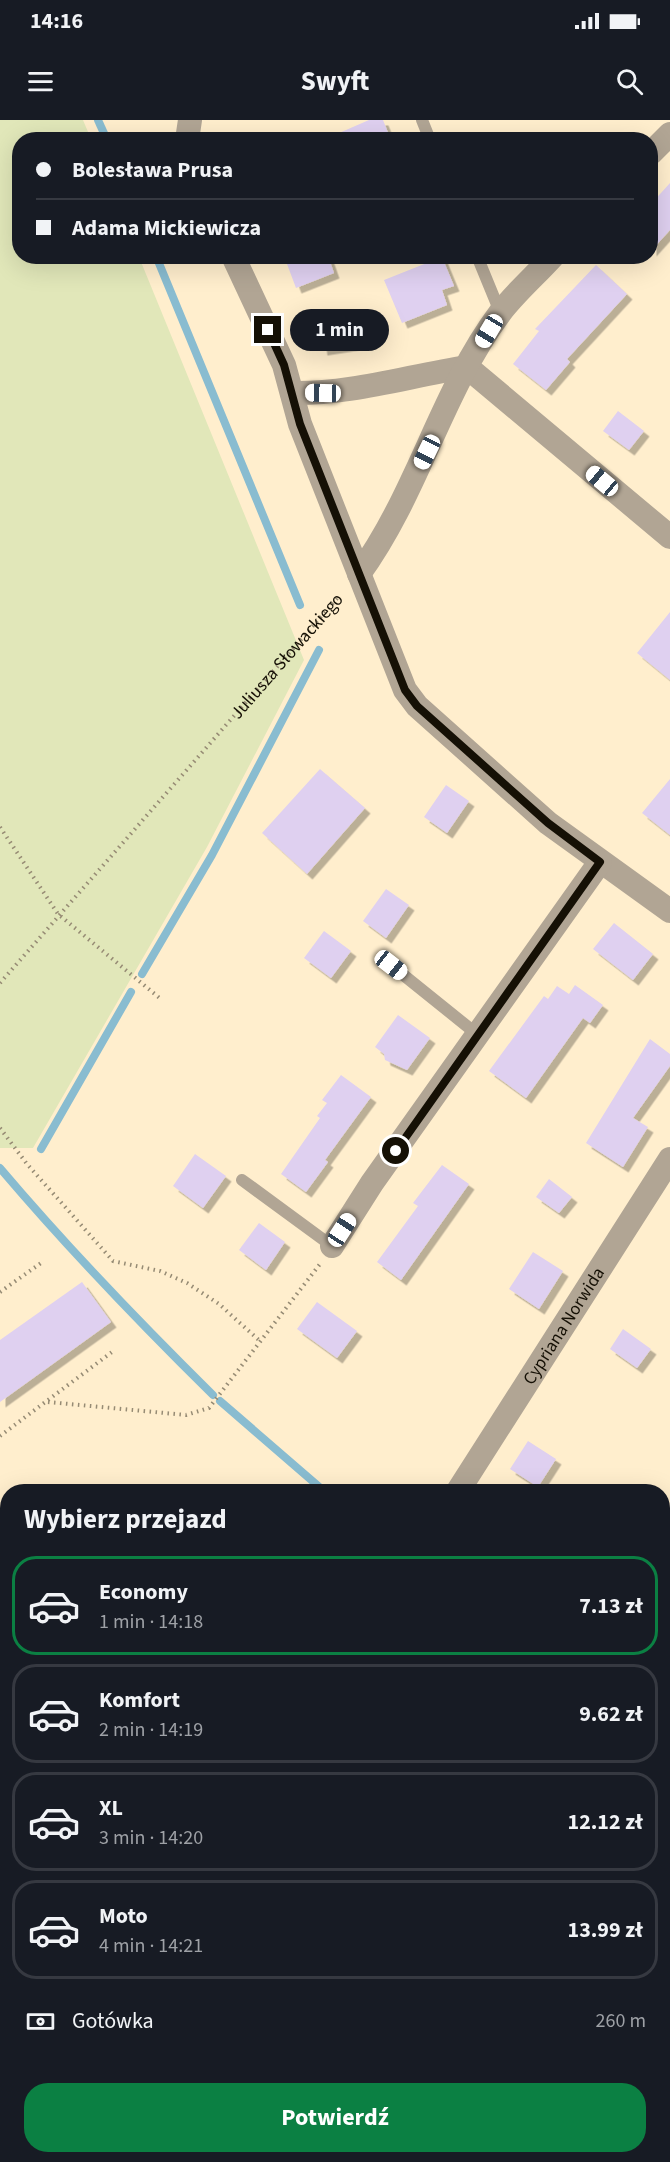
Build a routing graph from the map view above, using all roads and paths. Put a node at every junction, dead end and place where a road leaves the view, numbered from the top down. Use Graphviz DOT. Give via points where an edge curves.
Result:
graph roads {
  1 [pos="670,134"];
  2 [pos="658,146"];
  3 [pos="237,264"];
  4 [pos="480,264"];
  5 [pos="545,264"];
  6 [pos="500,312"];
  7 [pos="467,367"];
  8 [pos="292,393"];
  9 [pos="670,537"];
  10 [pos="359,574"];
  11 [pos="0,827"];
  12 [pos="600,862"];
  13 [pos="670,911"];
  14 [pos="58,914"];
  15 [pos="391,965"];
  16 [pos="0,983"];
  17 [pos="162,1000"];
  18 [pos="478,1035"];
  19 [pos="0,1128"];
  20 [pos="670,1159"];
  21 [pos="242,1180"];
  22 [pos="332,1246"];
  23 [pos="41,1263"];
  24 [pos="0,1292"];
  25 [pos="261,1342"];
  26 [pos="112,1352"];
  27 [pos="48,1402"];
  28 [pos="0,1436"];
  29 [pos="462,1484"];
  1 -- 2 [label="street"];
  3 -- 8 [label="street" via="284,365"];
  4 -- 6 [label="lane"];
  5 -- 6 [label="street"];
  6 -- 7 [label="street"];
  7 -- 8 [label="street" via="358,389"];
  7 -- 9 [label="street"];
  7 -- 10 [label="street" via="382,542"];
  8 -- 10 [label="street" via="300,424"];
  10 -- 12 [label="street, Juliusza Słowackiego" via="405,690 417,706 548,823"];
  10 -- 14 [label="path, Juliusza Słowackiego"];
  11 -- 14 [label="path"];
  12 -- 13 [label="street, Juliusza Słowackiego"];
  12 -- 18 [label="street"];
  14 -- 16 [label="path, Juliusza Słowackiego"];
  14 -- 17 [label="path"];
  15 -- 18 [label="lane"];
  18 -- 22 [label="street"];
  19 -- 25 [label="path" via="113,1261 160,1271 186,1283 219,1304"];
  20 -- 29 [label="street, Cypriana Norwida"];
  21 -- 22 [label="lane"];
  22 -- 25 [label="path"];
  23 -- 24 [label="path"];
  25 -- 27 [label="path" via="209,1408 186,1415"];
  26 -- 27 [label="path"];
  27 -- 28 [label="path"];
}
